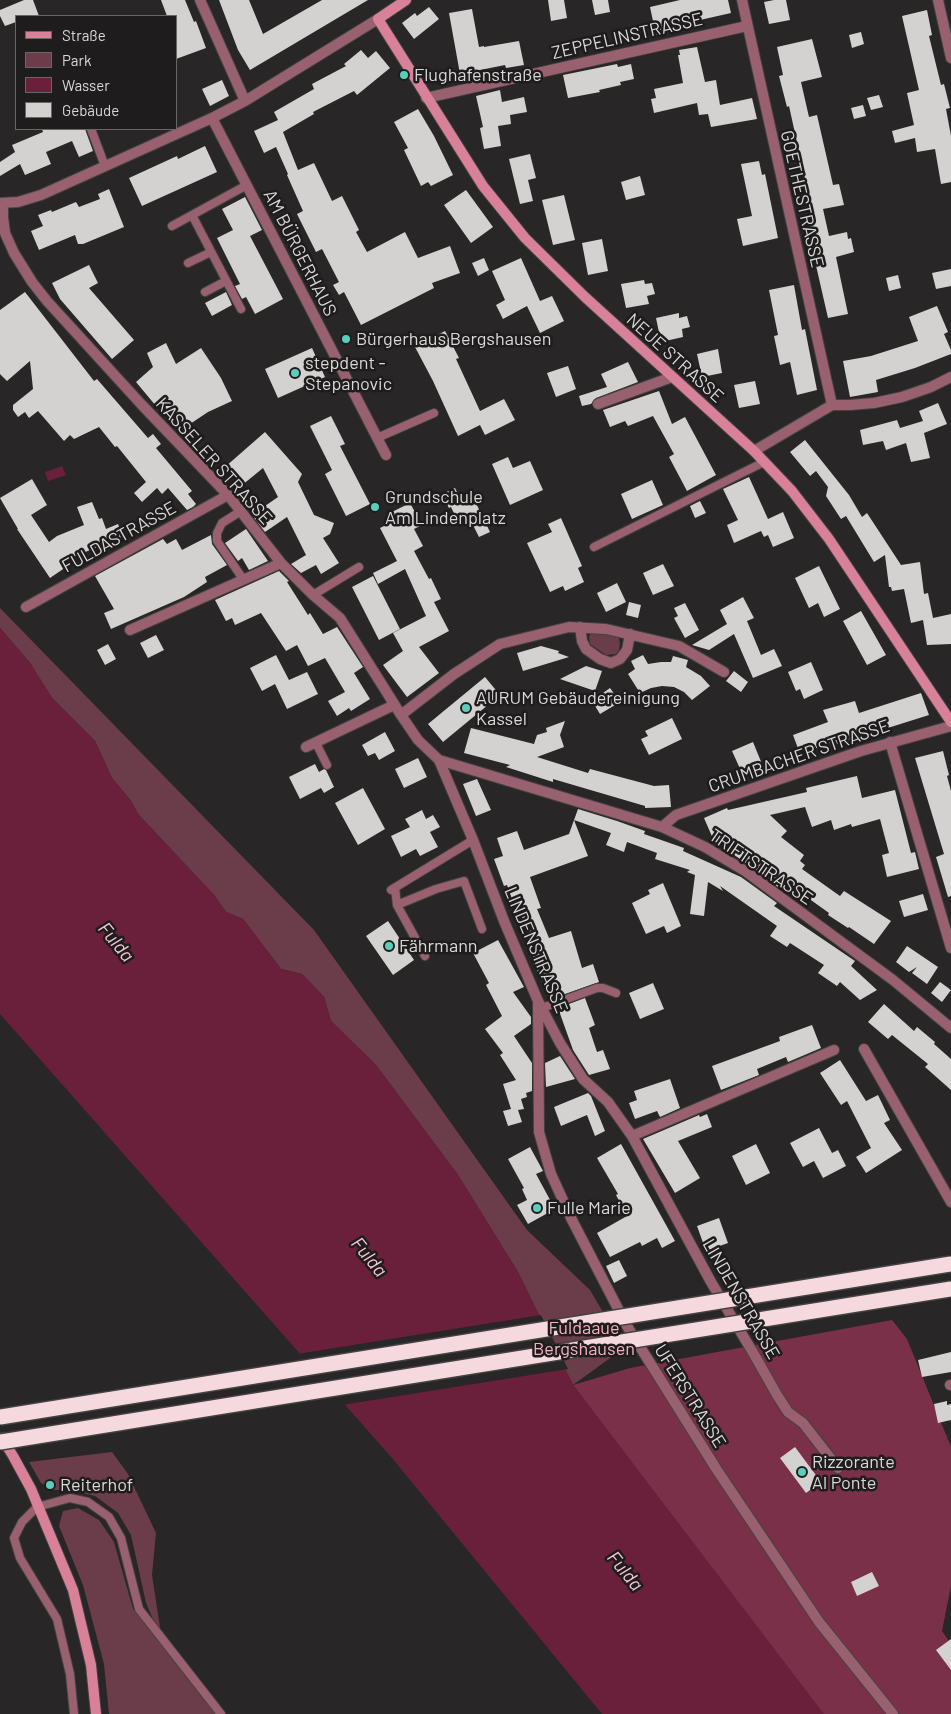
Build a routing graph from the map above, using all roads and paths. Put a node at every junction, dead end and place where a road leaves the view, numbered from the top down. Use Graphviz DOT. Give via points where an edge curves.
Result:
graph roads {
  1 [pos="200,0"];
  2 [pos="406,0"];
  3 [pos="742,0"];
  4 [pos="938,0"];
  5 [pos="378,19"];
  6 [pos="747,26"];
  7 [pos="951,58"];
  8 [pos="426,98"];
  9 [pos="245,101"];
  10 [pos="212,118"];
  11 [pos="91,130"];
  12 [pos="106,166"];
  13 [pos="247,185"];
  14 [pos="2,203"];
  15 [pos="192,215"];
  16 [pos="172,226"];
  17 [pos="211,252"];
  18 [pos="188,263"];
  19 [pos="226,281"];
  20 [pos="205,292"];
  21 [pos="242,309"];
  22 [pos="672,377"];
  23 [pos="951,377"];
  24 [pos="598,404"];
  25 [pos="832,405"];
  26 [pos="434,413"];
  27 [pos="377,438"];
  28 [pos="754,451"];
  29 [pos="386,456"];
  30 [pos="764,462"];
  31 [pos="228,495"];
  32 [pos="241,511"];
  33 [pos="594,547"];
  34 [pos="281,563"];
  35 [pos="359,567"];
  36 [pos="242,579"];
  37 [pos="313,595"];
  38 [pos="26,607"];
  39 [pos="580,627"];
  40 [pos="130,630"];
  41 [pos="630,634"];
  42 [pos="724,672"];
  43 [pos="394,705"];
  44 [pos="401,715"];
  45 [pos="951,724"];
  46 [pos="890,742"];
  47 [pos="311,745"];
  48 [pos="439,760"];
  49 [pos="327,765"];
  50 [pos="662,827"];
  51 [pos="473,840"];
  52 [pos="397,905"];
  53 [pos="482,929"];
  54 [pos="951,948"];
  55 [pos="425,956"];
  56 [pos="616,993"];
  57 [pos="540,1004"];
  58 [pos="951,1028"];
  59 [pos="834,1050"];
  60 [pos="864,1050"];
  61 [pos="632,1136"];
  62 [pos="951,1202"];
  63 [pos="951,1264"];
  64 [pos="951,1289"];
  65 [pos="0,1417"];
  66 [pos="0,1435"];
  67 [pos="0,1442"];
  68 [pos="838,1468"];
  69 [pos="38,1507"];
  70 [pos="74,1714"];
  71 [pos="96,1714"];
  72 [pos="221,1714"];
  73 [pos="893,1714"];
  1 -- 9 [label="street"];
  2 -- 5 [label="street"];
  3 -- 6 [label="street, GOETHESTRASSE"];
  4 -- 7 [label="street"];
  5 -- 8 [label="street, NEUE STRASSE"];
  5 -- 9 [label="street"];
  6 -- 8 [label="street, ZEPPELINSTRASSE"];
  6 -- 25 [label="street, GOETHESTRASSE"];
  8 -- 22 [label="street, NEUE STRASSE" via="483,186 525,238"];
  9 -- 10 [label="street"];
  10 -- 12 [label="street"];
  10 -- 13 [label="street, AM BÜRGERHAUS"];
  11 -- 12 [label="lane"];
  12 -- 14 [label="street" via="41,195"];
  13 -- 15 [label="lane"];
  13 -- 27 [label="street, AM BÜRGERHAUS"];
  14 -- 31 [label="street, KASSELER STRASSE" via="5,232 32,282"];
  15 -- 16 [label="lane"];
  15 -- 17 [label="lane"];
  17 -- 18 [label="lane"];
  17 -- 19 [label="lane"];
  19 -- 20 [label="lane"];
  19 -- 21 [label="lane"];
  22 -- 24 [label="street"];
  22 -- 28 [label="street, NEUE STRASSE"];
  23 -- 25 [label="street" via="902,398"];
  25 -- 28 [label="street"];
  26 -- 27 [label="lane"];
  27 -- 29 [label="street, AM BÜRGERHAUS"];
  28 -- 30 [label="street, NEUE STRASSE"];
  30 -- 33 [label="lane"];
  30 -- 45 [label="street, NEUE STRASSE" via="792,491 829,539"];
  31 -- 32 [label="street, KASSELER STRASSE"];
  31 -- 38 [label="street, FULDASTRASSE"];
  32 -- 34 [label="street, KASSELER STRASSE"];
  32 -- 36 [label="lane" via="222,523 217,541"];
  34 -- 36 [label="street"];
  34 -- 37 [label="street, KASSELER STRASSE"];
  35 -- 37 [label="lane"];
  36 -- 40 [label="street"];
  37 -- 43 [label="street, KASSELER STRASSE" via="342,621"];
  39 -- 41 [label="street"];
  39 -- 41 [label="street" via="586,649 611,663 620,659 627,650"];
  39 -- 44 [label="street" via="500,644"];
  41 -- 42 [label="street" via="679,646"];
  43 -- 44 [label="street, KASSELER STRASSE"];
  43 -- 47 [label="street"];
  44 -- 48 [label="street, KASSELER STRASSE" via="418,740"];
  45 -- 46 [label="street, CRUMBACHER STRASSE"];
  46 -- 50 [label="street, CRUMBACHER STRASSE" via="676,815"];
  46 -- 54 [label="street"];
  47 -- 49 [label="lane"];
  48 -- 50 [label="street, TRIFTSTRASSE"];
  48 -- 51 [label="street, LINDENSTRASSE"];
  50 -- 58 [label="street, TRIFTSTRASSE" via="705,846 745,871 893,980"];
  51 -- 52 [label="lane" via="393,889"];
  51 -- 57 [label="street, LINDENSTRASSE"];
  52 -- 53 [label="lane" via="464,881"];
  52 -- 55 [label="lane"];
  56 -- 57 [label="lane" via="598,988"];
  57 -- 61 [label="street, LINDENSTRASSE" via="583,1079 608,1102"];
  57 -- 73 [label="street, UFERSTRASSE" via="539,1132 552,1174 572,1220 627,1326 718,1470 819,1622"];
  59 -- 61 [label="street"];
  60 -- 62 [label="street"];
  61 -- 68 [label="street, LINDENSTRASSE" via="777,1395"];
  63 -- 65 [label="highway, bridge"];
  64 -- 67 [label="highway, bridge"];
  66 -- 69 [label="street" via="14,1456"];
  69 -- 70 [label="lane" via="22,1522 14,1538 20,1558 57,1619 70,1674"];
  69 -- 71 [label="street" via="72,1590 92,1666"];
  69 -- 72 [label="lane" via="70,1498 88,1502 109,1518 121,1538 139,1609"];
}
